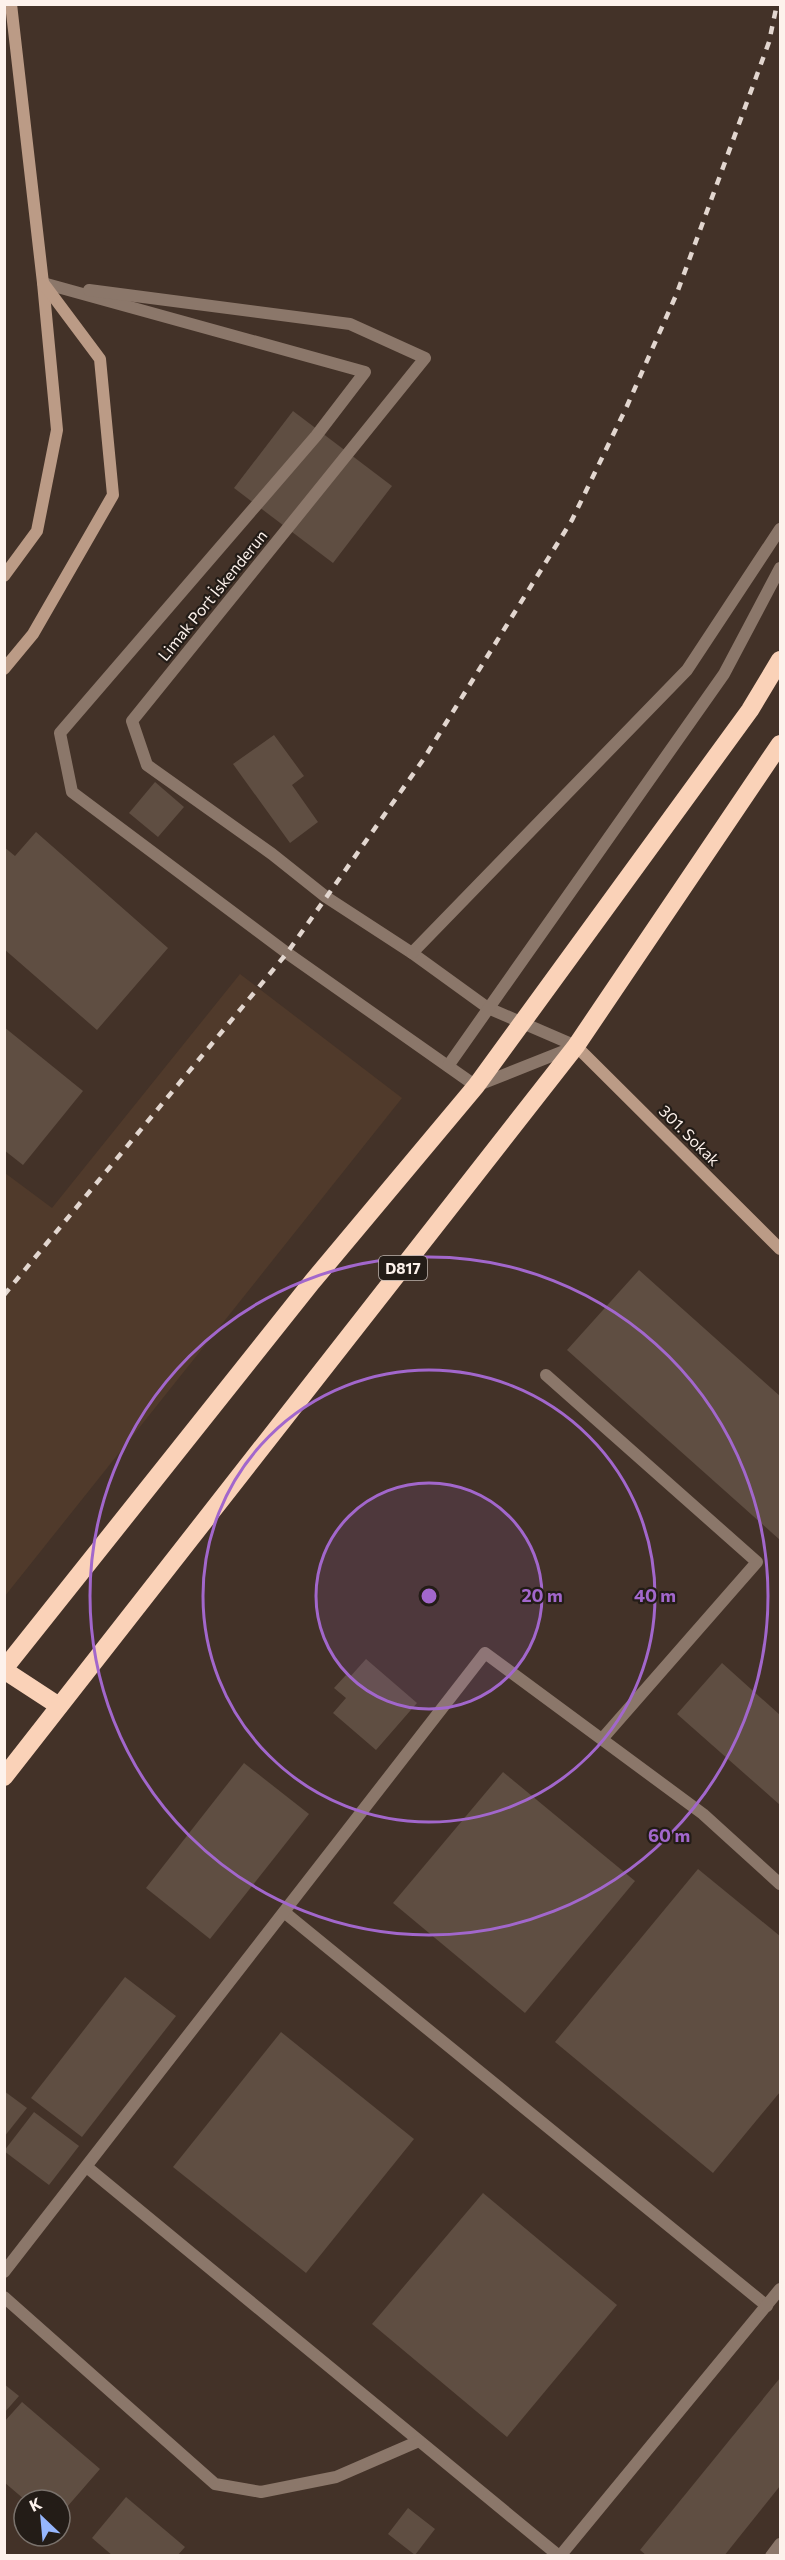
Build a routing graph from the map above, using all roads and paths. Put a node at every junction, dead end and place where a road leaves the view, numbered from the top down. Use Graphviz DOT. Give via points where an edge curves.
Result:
graph roads {
  1 [pos="11,4"];
  2 [pos="43,284"];
  3 [pos="780,530"];
  4 [pos="780,568"];
  5 [pos="4,576"];
  6 [pos="780,660"];
  7 [pos="4,669"];
  8 [pos="780,744"];
  9 [pos="412,953"];
  10 [pos="488,1008"];
  11 [pos="521,1024"];
  12 [pos="576,1046"];
  13 [pos="448,1066"];
  14 [pos="476,1086"];
  15 [pos="780,1249"];
  16 [pos="546,1375"];
  17 [pos="4,1670"];
  18 [pos="59,1706"];
  19 [pos="602,1739"];
  20 [pos="4,1777"];
  21 [pos="780,1884"];
  22 [pos="284,1912"];
  23 [pos="88,2168"];
  24 [pos="4,2272"];
  25 [pos="780,2289"];
  26 [pos="4,2296"];
  27 [pos="767,2306"];
  28 [pos="419,2440"];
  29 [pos="780,2544"];
  30 [pos="560,2556"];
  31 [pos="771,2556"];
  1 -- 2 [label="street"];
  2 -- 5 [label="street" via="57,430 37,531"];
  2 -- 7 [label="street" via="100,358 113,495 33,634"];
  2 -- 9 [label="street, Limak Port İskenderun" via="350,324 425,358 132,722 147,765 326,897"];
  2 -- 13 [label="street" via="365,372 316,436 60,733 72,792 287,953"];
  3 -- 9 [label="street" via="687,669"];
  4 -- 10 [label="street" via="724,674"];
  6 -- 11 [label="highway" via="750,710"];
  8 -- 12 [label="highway, D817"];
  9 -- 10 [label="street, Limak Port İskenderun"];
  10 -- 11 [label="street, Limak Port İskenderun"];
  10 -- 13 [label="street"];
  11 -- 12 [label="street, Limak Port İskenderun"];
  11 -- 14 [label="highway"];
  12 -- 14 [label="street"];
  12 -- 15 [label="street, 301. Sokak"];
  12 -- 18 [label="highway, D817"];
  13 -- 14 [label="street"];
  14 -- 17 [label="highway" via="312,1282"];
  16 -- 19 [label="street" via="757,1562"];
  17 -- 18 [label="highway"];
  18 -- 20 [label="highway, D817"];
  19 -- 21 [label="street" via="703,1814"];
  19 -- 22 [label="street" via="485,1653"];
  22 -- 23 [label="street"];
  22 -- 27 [label="street"];
  23 -- 24 [label="street"];
  23 -- 28 [label="street"];
  25 -- 27 [label="street"];
  26 -- 28 [label="street" via="215,2484 261,2492 336,2477"];
  27 -- 30 [label="street"];
  28 -- 30 [label="street"];
  29 -- 31 [label="street"];
}
